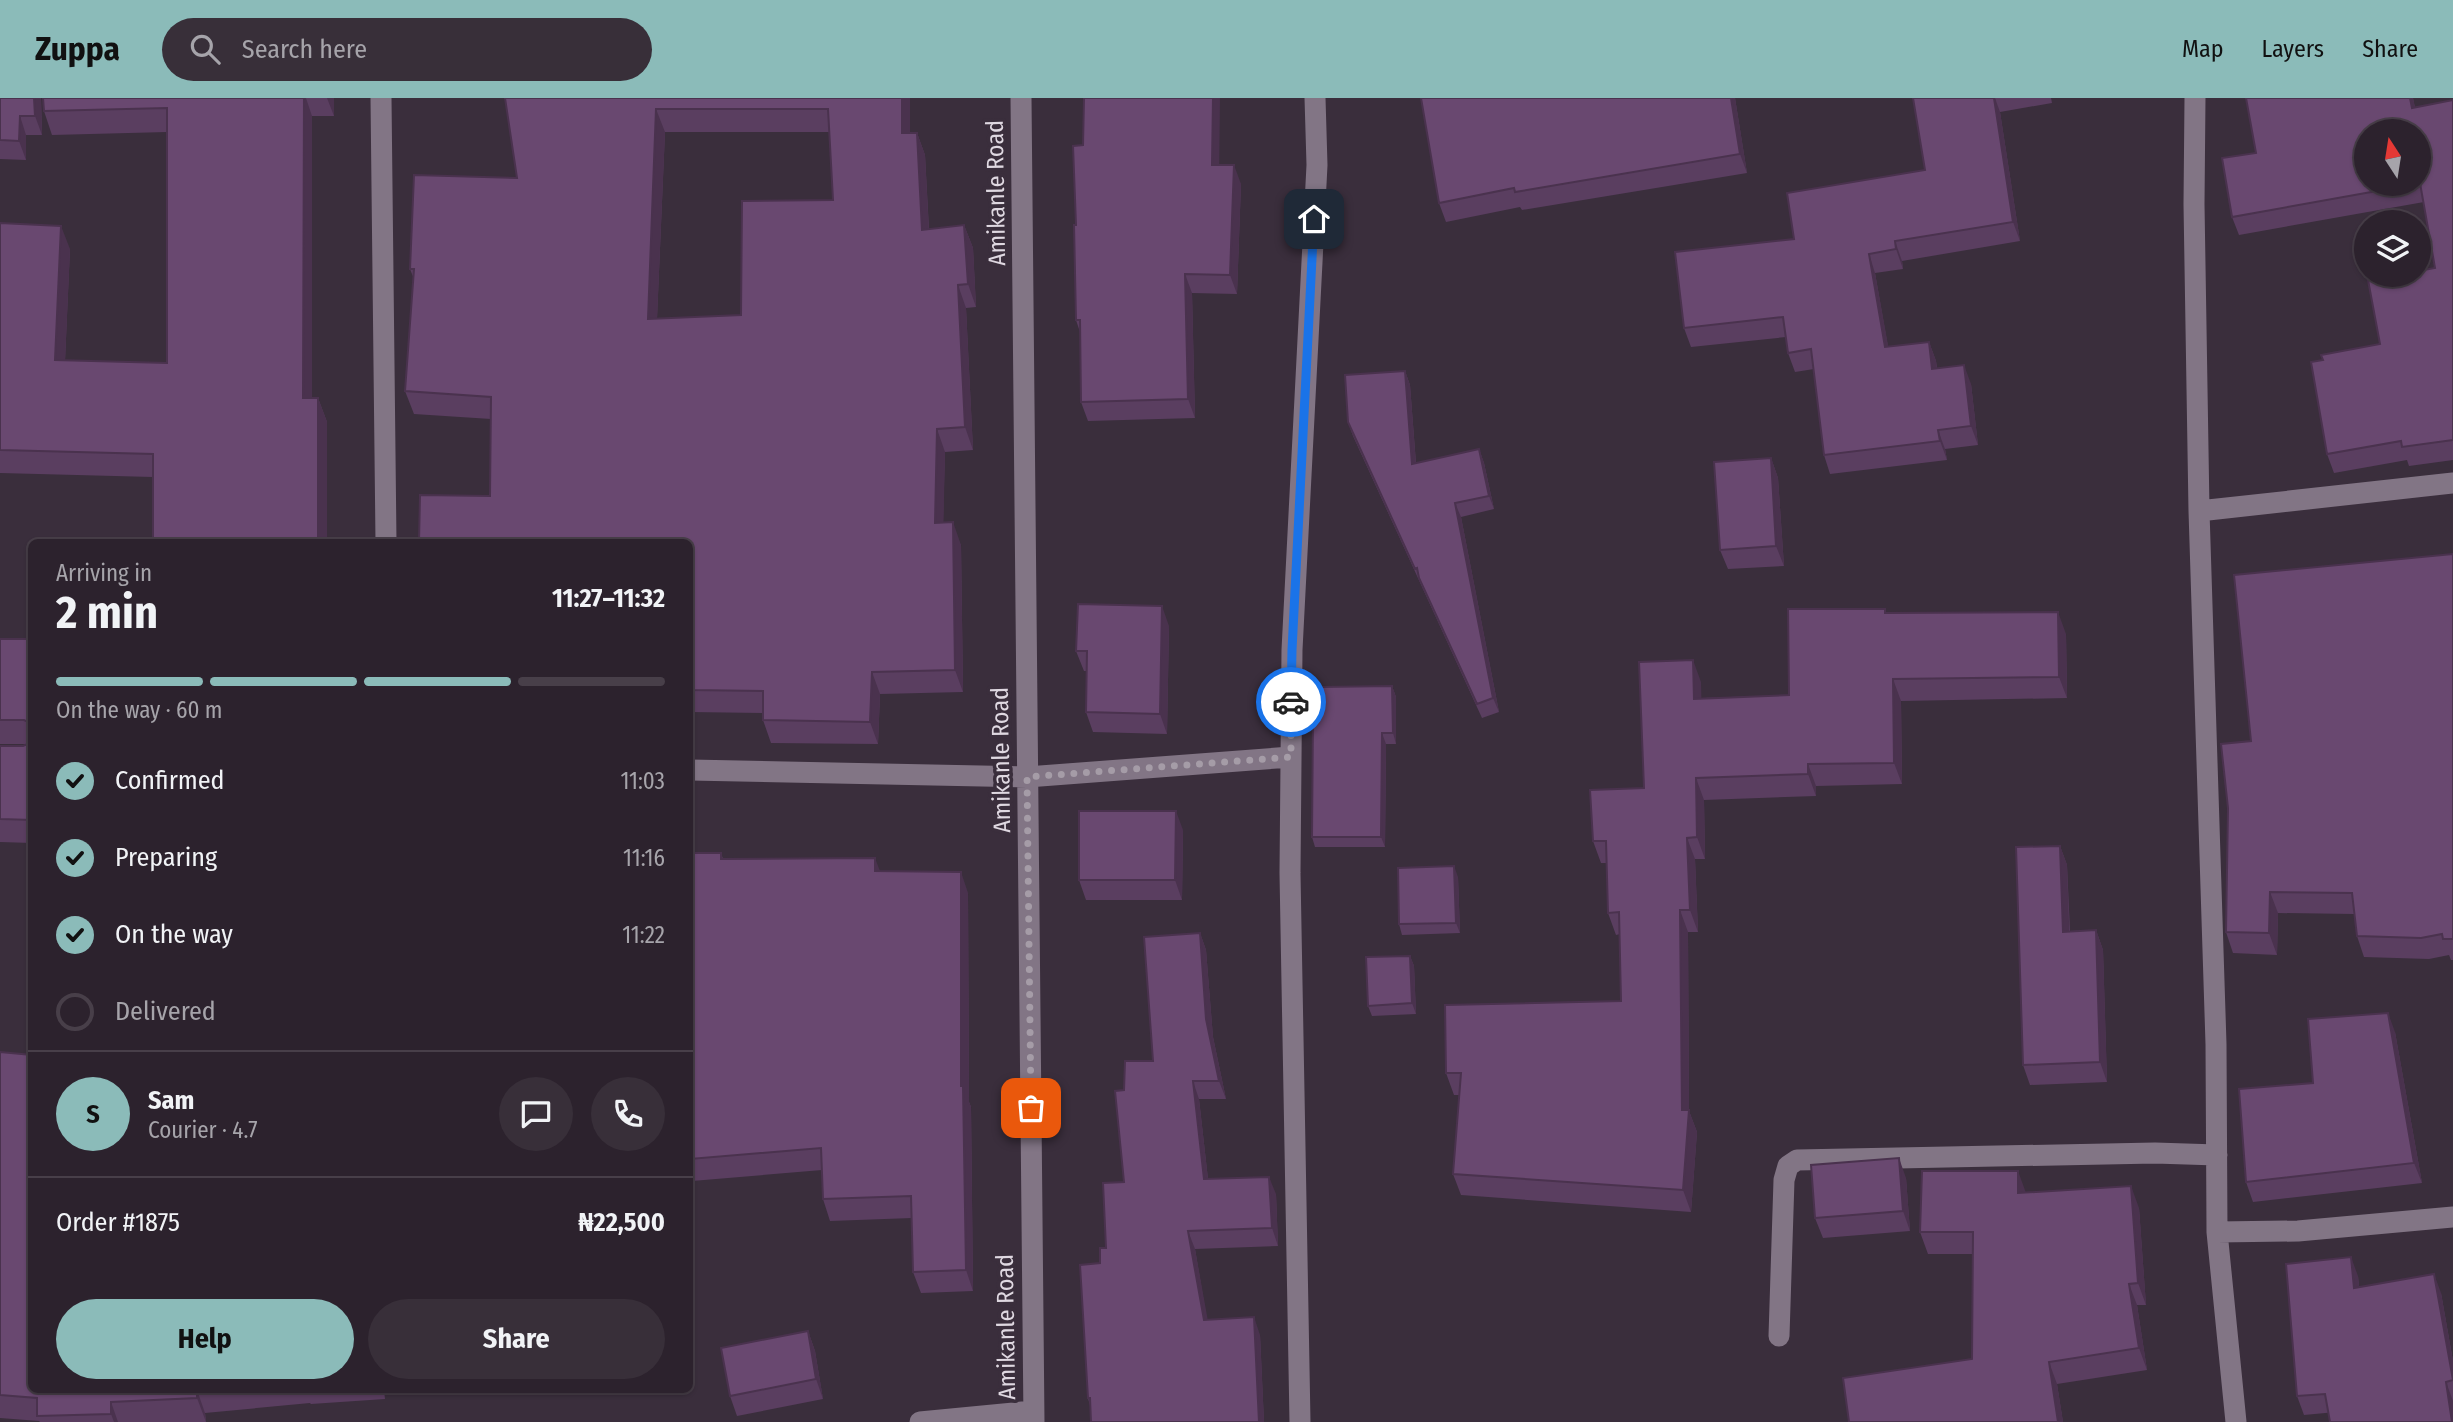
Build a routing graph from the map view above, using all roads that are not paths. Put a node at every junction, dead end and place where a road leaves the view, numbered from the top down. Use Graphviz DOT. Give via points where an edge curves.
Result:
graph roads {
  1 [pos="381,98"];
  2 [pos="1021,98"];
  3 [pos="1315,98"];
  4 [pos="2195,98"];
  5 [pos="2453,483"];
  6 [pos="2199,511"];
  7 [pos="386,539"];
  8 [pos="1291,757"];
  9 [pos="693,770"];
  10 [pos="1027,777"];
  11 [pos="2217,1155"];
  12 [pos="2453,1217"];
  13 [pos="2217,1232"];
  14 [pos="1779,1336"];
  15 [pos="1033,1417"];
  16 [pos="920,1422"];
  17 [pos="1300,1422"];
  18 [pos="2236,1422"];
  1 -- 7 [label="street"];
  2 -- 10 [label="street, Amikanle Road"];
  3 -- 8 [label="street" via="1317,165 1292,650"];
  4 -- 6 [label="street"];
  5 -- 6 [label="street"];
  6 -- 11 [label="street"];
  8 -- 10 [label="street"];
  8 -- 17 [label="street"];
  9 -- 10 [label="street"];
  10 -- 15 [label="street, Amikanle Road"];
  11 -- 13 [label="street"];
  11 -- 14 [label="street" via="1797,1160 1788,1166 1784,1180"];
  12 -- 13 [label="street" via="2298,1231"];
  13 -- 18 [label="street"];
  15 -- 16 [label="street"];
}
